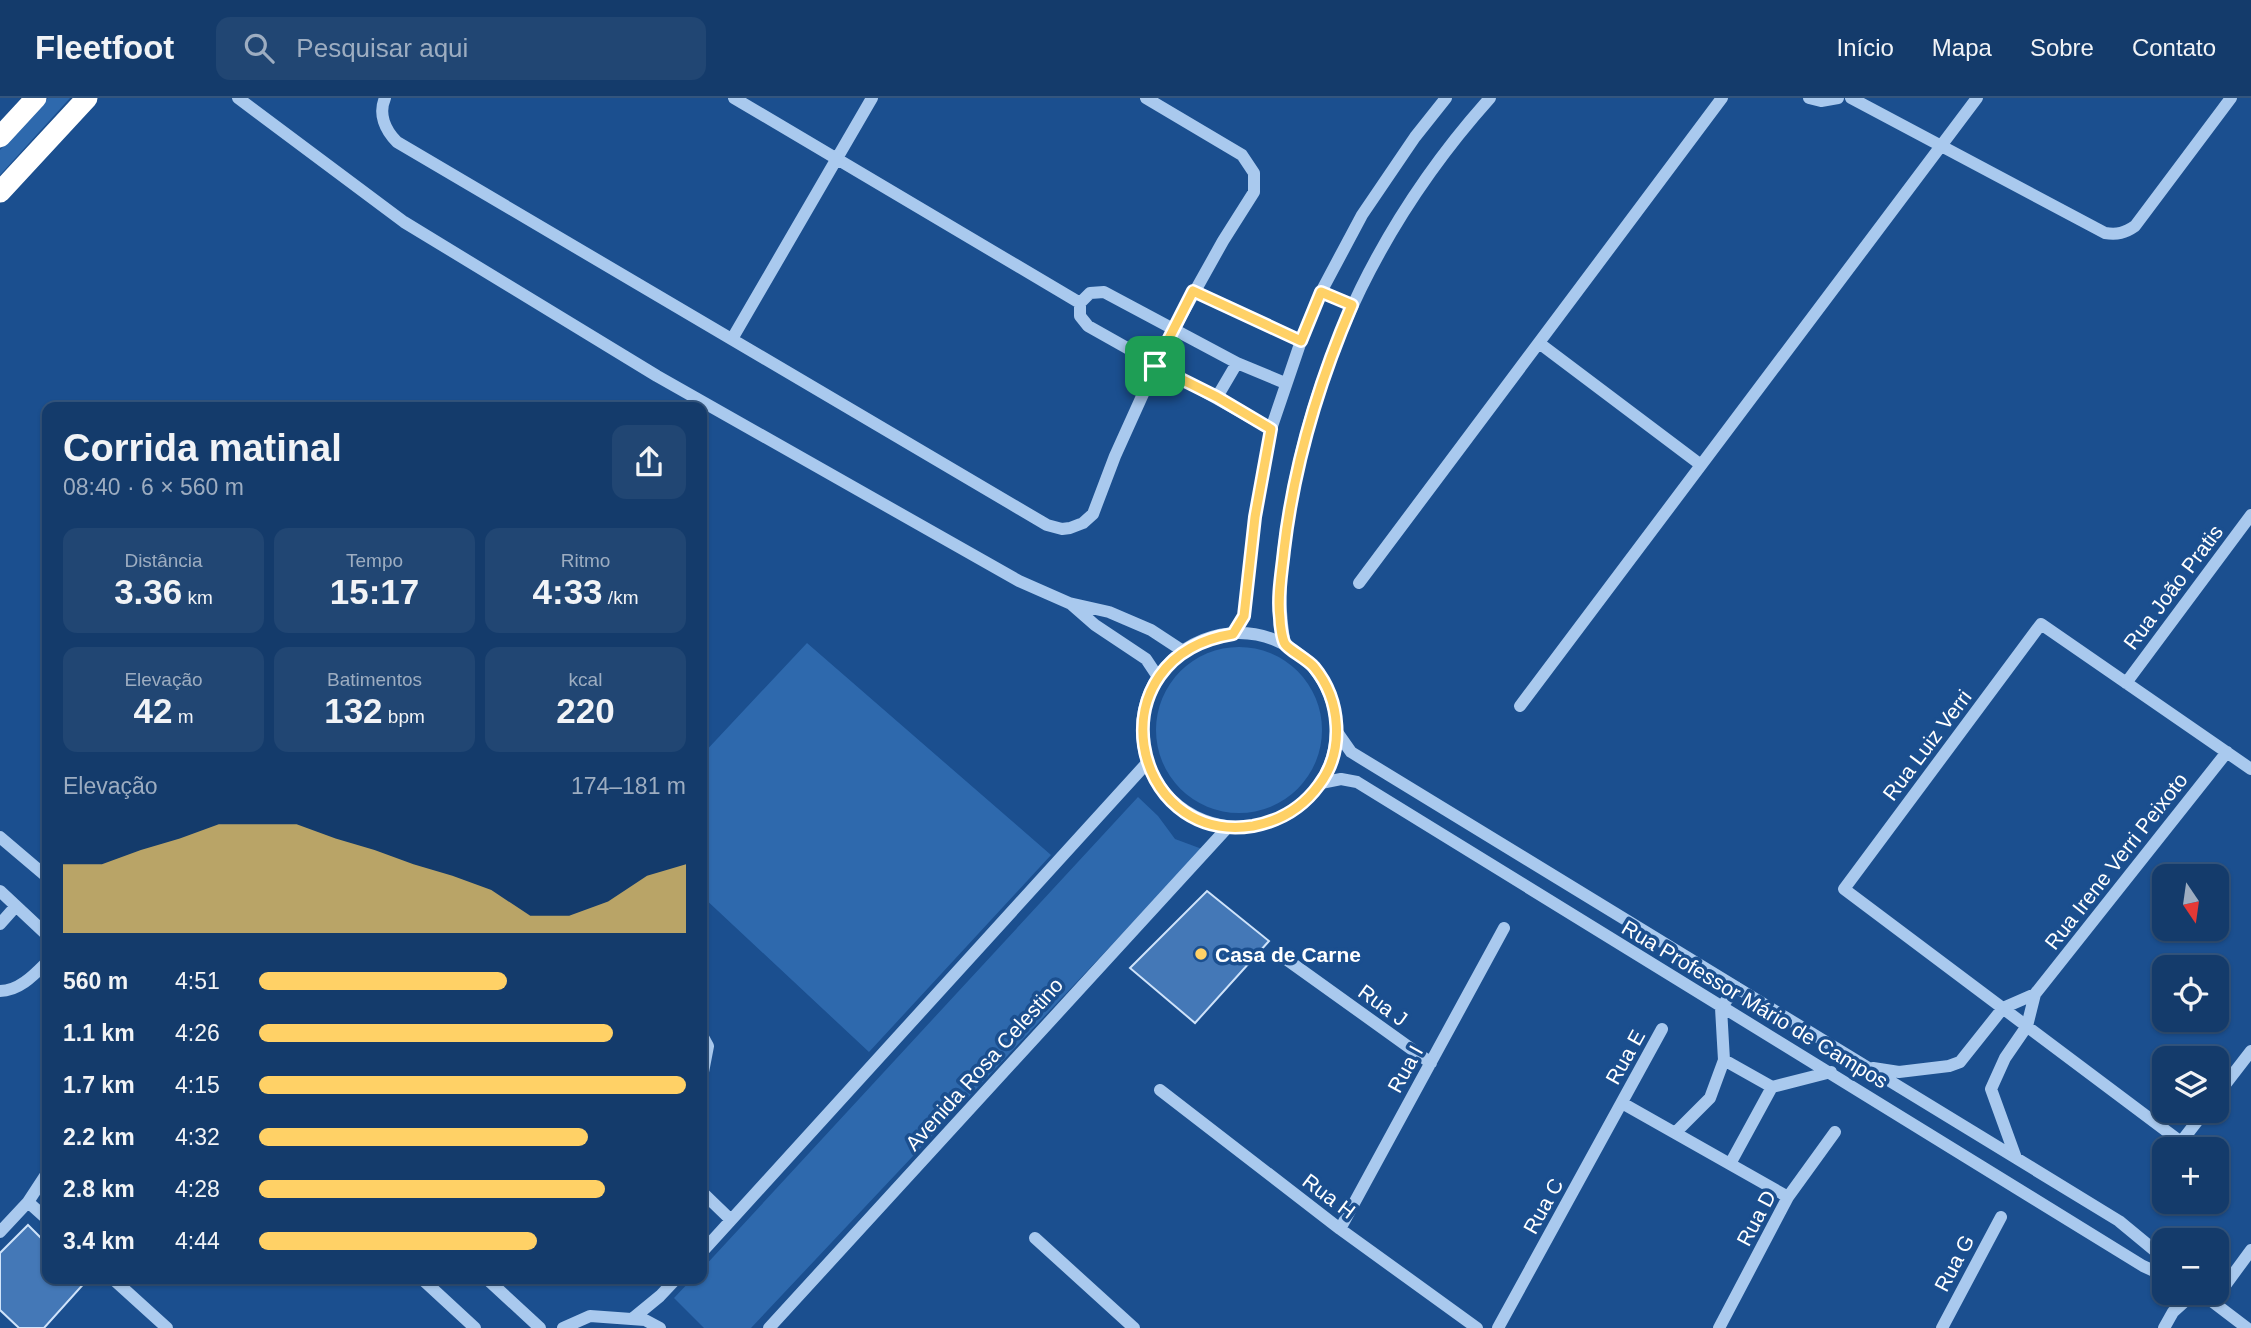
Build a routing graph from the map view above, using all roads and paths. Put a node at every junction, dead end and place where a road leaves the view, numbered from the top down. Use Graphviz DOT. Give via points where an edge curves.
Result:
graph roads {
  1 [pos="36,98"];
  2 [pos="87,98"];
  3 [pos="238,98"];
  4 [pos="385,98"];
  5 [pos="734,98"];
  6 [pos="872,98"];
  7 [pos="1146,98"];
  8 [pos="1446,98"];
  9 [pos="1490,98"];
  10 [pos="1809,98"];
  11 [pos="1838,98"];
  12 [pos="1851,98"];
  13 [pos="1977,98"];
  14 [pos="2231,98"];
  15 [pos="1716,100"];
  16 [pos="0,137"];
  17 [pos="1941,146"];
  18 [pos="836,159"];
  19 [pos="0,192"];
  20 [pos="1193,291"];
  21 [pos="1321,292"];
  22 [pos="1080,303"];
  23 [pos="1352,305"];
  24 [pos="1174,328"];
  25 [pos="732,339"];
  26 [pos="1301,341"];
  27 [pos="1539,343"];
  28 [pos="1237,363"];
  29 [pos="1155,366"];
  30 [pos="1285,383"];
  31 [pos="1217,397"];
  32 [pos="703,402"];
  33 [pos="707,404"];
  34 [pos="1271,429"];
  35 [pos="1701,465"];
  36 [pos="2251,515"];
  37 [pos="1359,583"];
  38 [pos="1069,603"];
  39 [pos="1233,634"];
  40 [pos="1285,644"];
  41 [pos="1183,651"];
  42 [pos="1158,677"];
  43 [pos="2126,683"];
  44 [pos="1520,706"];
  45 [pos="1337,732"];
  46 [pos="2227,752"];
  47 [pos="1147,763"];
  48 [pos="2251,769"];
  49 [pos="1321,783"];
  50 [pos="1228,827"];
  51 [pos="0,837"];
  52 [pos="42,871"];
  53 [pos="0,891"];
  54 [pos="16,906"];
  55 [pos="0,924"];
  56 [pos="1504,928"];
  57 [pos="42,930"];
  58 [pos="1279,954"];
  59 [pos="42,967"];
  60 [pos="1736,987"];
  61 [pos="0,991"];
  62 [pos="2035,994"];
  63 [pos="1721,1008"];
  64 [pos="2003,1008"];
  65 [pos="2027,1026"];
  66 [pos="1662,1029"];
  67 [pos="2251,1051"];
  68 [pos="1724,1060"];
  69 [pos="1430,1063"];
  70 [pos="1868,1068"];
  71 [pos="1831,1072"];
  72 [pos="2229,1079"];
  73 [pos="1772,1087"];
  74 [pos="1160,1090"];
  75 [pos="1622,1103"];
  76 [pos="2152,1120"];
  77 [pos="2156,1123"];
  78 [pos="2196,1123"];
  79 [pos="1835,1132"];
  80 [pos="1675,1133"];
  81 [pos="2016,1157"];
  82 [pos="1730,1164"];
  83 [pos="42,1181"];
  84 [pos="707,1197"];
  85 [pos="1788,1197"];
  86 [pos="28,1202"];
  87 [pos="42,1215"];
  88 [pos="2001,1217"];
  89 [pos="731,1220"];
  90 [pos="1340,1229"];
  91 [pos="0,1231"];
  92 [pos="1035,1238"];
  93 [pos="707,1246"];
  94 [pos="2152,1248"];
  95 [pos="2251,1250"];
  96 [pos="2152,1270"];
  97 [pos="2229,1280"];
  98 [pos="119,1284"];
  99 [pos="427,1284"];
  100 [pos="492,1284"];
  101 [pos="671,1284"];
  102 [pos="2181,1305"];
  103 [pos="2217,1305"];
  104 [pos="632,1319"];
  105 [pos="167,1328"];
  106 [pos="475,1328"];
  107 [pos="540,1328"];
  108 [pos="563,1328"];
  109 [pos="660,1328"];
  110 [pos="769,1328"];
  111 [pos="1134,1328"];
  112 [pos="1477,1328"];
  113 [pos="1498,1328"];
  114 [pos="1719,1328"];
  115 [pos="1942,1328"];
  116 [pos="2164,1328"];
  117 [pos="2247,1328"];
  1 -- 16 [label="highway"];
  2 -- 19 [label="highway"];
  3 -- 32 [label="street" via="404,222"];
  4 -- 25 [label="street" via="383,121 397,142"];
  5 -- 18 [label="street"];
  6 -- 18 [label="street"];
  7 -- 20 [label="street" via="1242,155 1254,173 1254,192"];
  8 -- 21 [label="street" via="1385,178"];
  9 -- 23 [label="street" via="1413,196"];
  10 -- 11 [label="street"];
  12 -- 17 [label="street"];
  13 -- 17 [label="street"];
  14 -- 17 [label="street" via="2135,226 2121,234 2105,233"];
  15 -- 27 [label="street"];
  17 -- 35 [label="street"];
  18 -- 22 [label="street"];
  18 -- 25 [label="street"];
  20 -- 24 [label="street"];
  20 -- 26 [label="street"];
  21 -- 23 [label="street"];
  21 -- 26 [label="street"];
  22 -- 24 [label="street" via="1090,293 1104,292"];
  22 -- 29 [label="street" via="1080,316 1088,327"];
  23 -- 40 [label="street" via="1319,388 1296,475 1282,570 1279,617"];
  24 -- 28 [label="street"];
  24 -- 29 [label="street"];
  25 -- 29 [label="street" via="1046,526 1062,529 1077,526 1093,514"];
  26 -- 30 [label="street"];
  27 -- 35 [label="street"];
  27 -- 37 [label="street"];
  28 -- 30 [label="street"];
  28 -- 31 [label="street"];
  29 -- 31 [label="street"];
  30 -- 34 [label="street"];
  31 -- 34 [label="street"];
  33 -- 38 [label="street" via="1019,581"];
  34 -- 39 [label="street" via="1244,616"];
  35 -- 44 [label="street"];
  36 -- 43 [label="street, Rua João Pratis"];
  38 -- 41 [label="street" via="1109,612 1151,630"];
  38 -- 42 [label="street" via="1146,659"];
  39 -- 40 [label="street"];
  39 -- 41 [label="street" via="1215,636"];
  40 -- 45 [label="street" via="1323,681"];
  41 -- 42 [label="street"];
  42 -- 47 [label="street" via="1143,719"];
  43 -- 46 [label="street"];
  43 -- 64 [label="street, Rua Luiz Verri" via="2041,624 1844,888"];
  45 -- 49 [label="street"];
  45 -- 60 [label="street, Rua Professor Mário de Campos" via="1351,752"];
  46 -- 48 [label="street"];
  46 -- 62 [label="street, Rua Irene Verri Peixoto"];
  47 -- 50 [label="street" via="1178,806"];
  47 -- 89 [label="street"];
  49 -- 50 [label="street" via="1296,809 1280,818"];
  49 -- 63 [label="street, Rua Professor Mário de Campos" via="1357,782"];
  50 -- 110 [label="street, Avenida Rosa Celestino"];
  51 -- 52 [label="street"];
  53 -- 54 [label="street"];
  54 -- 55 [label="street"];
  54 -- 57 [label="street"];
  56 -- 69 [label="street, Rua I"];
  58 -- 69 [label="street, Rua J"];
  59 -- 61 [label="street" via="24,983"];
  60 -- 63 [label="street"];
  60 -- 70 [label="street, Rua Professor Mário de Campos"];
  62 -- 64 [label="street"];
  62 -- 65 [label="street"];
  63 -- 68 [label="street"];
  63 -- 71 [label="street, Rua Professor Mário de Campos"];
  64 -- 65 [label="street"];
  64 -- 70 [label="street" via="1960,1062 1899,1072"];
  65 -- 76 [label="street"];
  65 -- 81 [label="street" via="1991,1089"];
  66 -- 75 [label="street, Rua E"];
  67 -- 72 [label="street"];
  68 -- 73 [label="street"];
  68 -- 80 [label="street" via="1710,1098"];
  69 -- 90 [label="street, Rua I"];
  70 -- 81 [label="street, Rua Professor Mário de Campos"];
  71 -- 73 [label="street"];
  71 -- 96 [label="street, Rua Professor Mário de Campos"];
  73 -- 82 [label="street"];
  74 -- 90 [label="street, Rua H"];
  75 -- 80 [label="street"];
  75 -- 113 [label="street, Rua C"];
  77 -- 78 [label="street" via="2181,1142"];
  79 -- 85 [label="street, Rua D"];
  80 -- 82 [label="street"];
  81 -- 94 [label="street, Rua Professor Mário de Campos" via="2119,1221"];
  82 -- 85 [label="street"];
  83 -- 86 [label="street"];
  84 -- 89 [label="street"];
  85 -- 114 [label="street, Rua D"];
  86 -- 87 [label="street"];
  86 -- 91 [label="street"];
  88 -- 115 [label="street, Rua G"];
  89 -- 93 [label="street"];
  90 -- 112 [label="street, Rua H"];
  92 -- 111 [label="street"];
  95 -- 97 [label="street"];
  98 -- 105 [label="street"];
  99 -- 106 [label="street"];
  100 -- 107 [label="street"];
  101 -- 104 [label="street"];
  102 -- 116 [label="street"];
  103 -- 117 [label="street"];
  104 -- 108 [label="street" via="590,1316"];
  104 -- 109 [label="street"];
}
